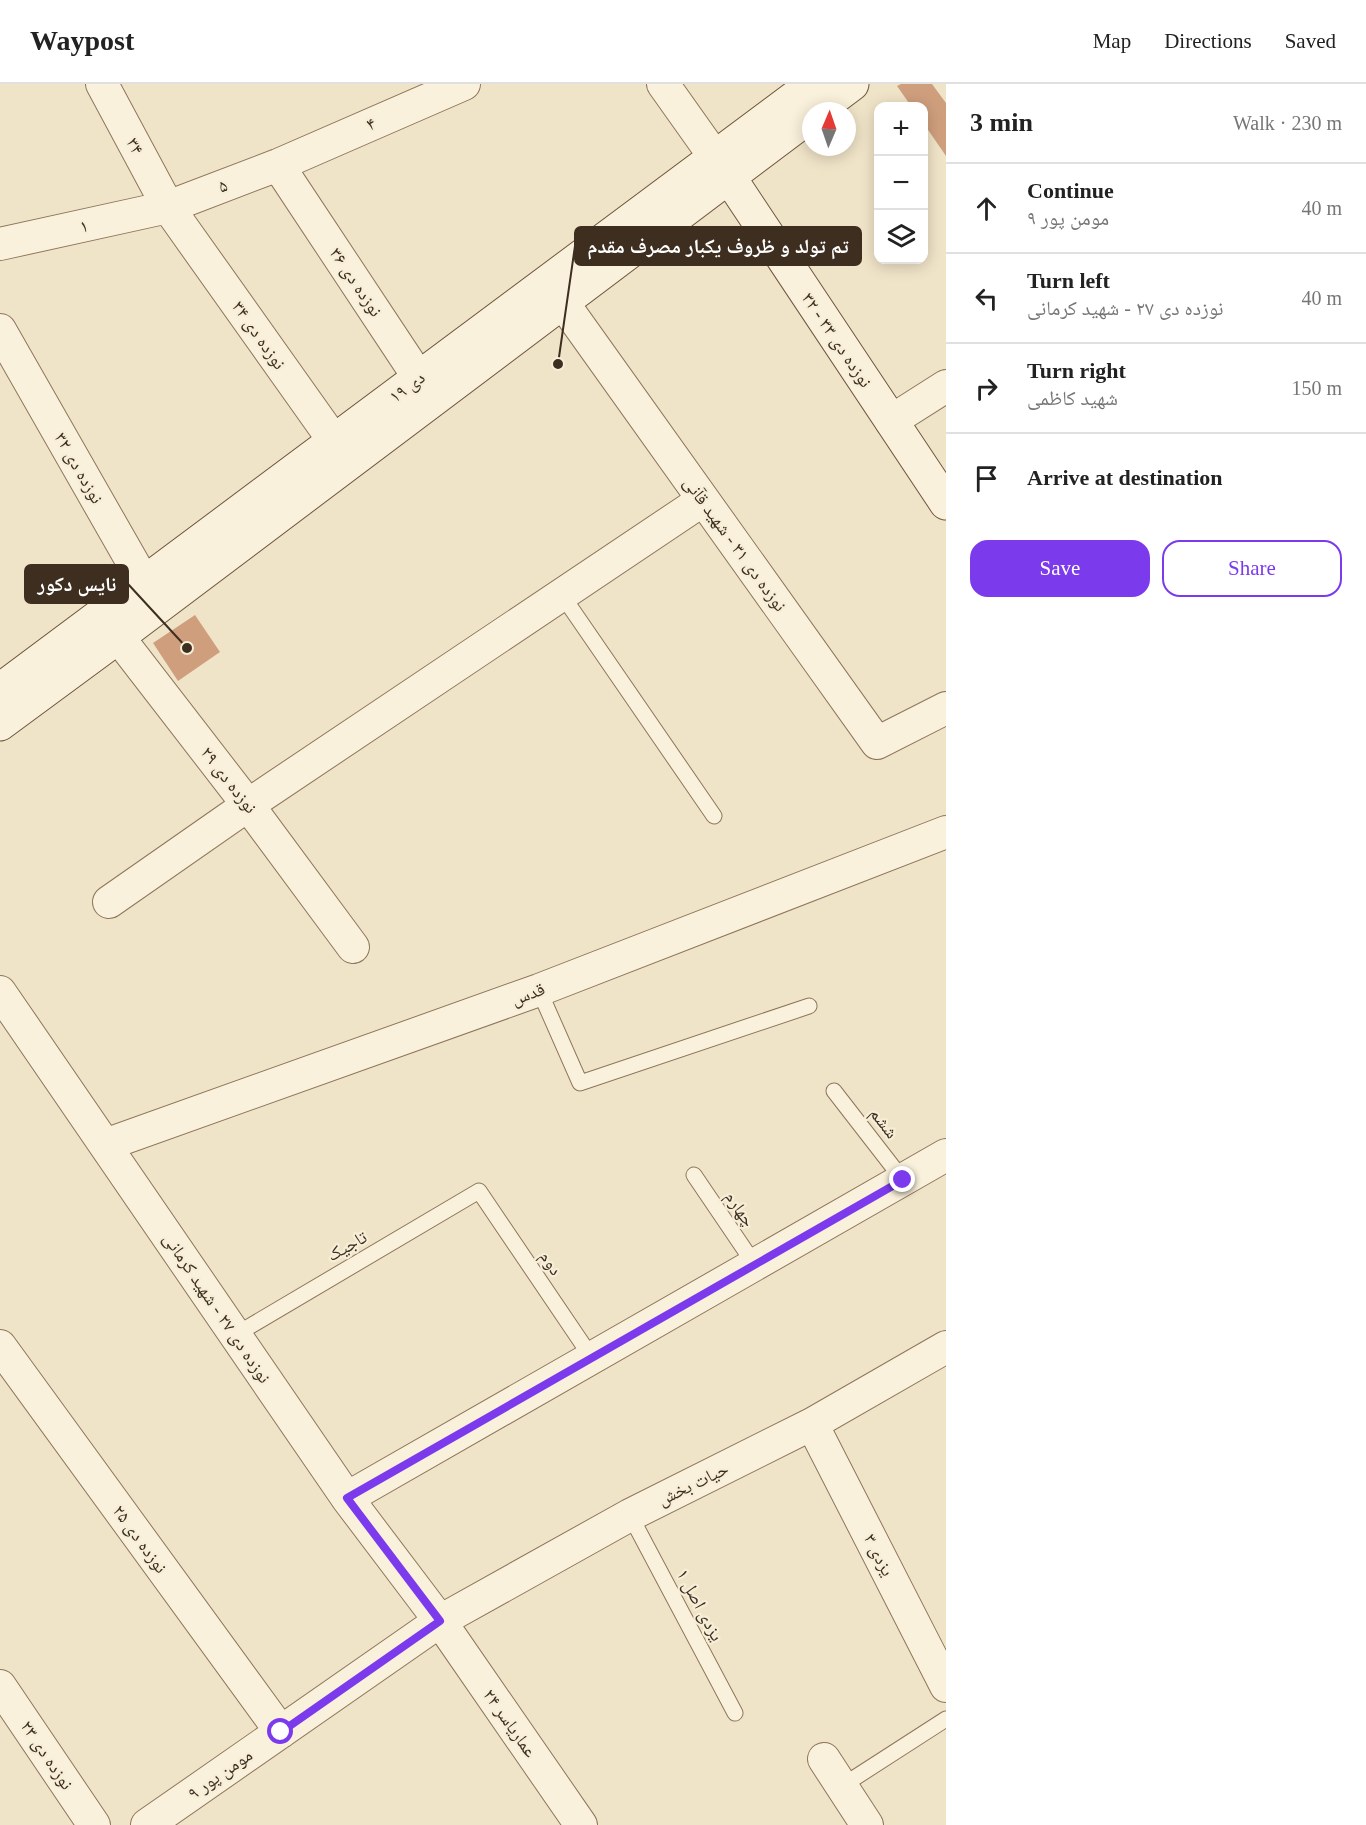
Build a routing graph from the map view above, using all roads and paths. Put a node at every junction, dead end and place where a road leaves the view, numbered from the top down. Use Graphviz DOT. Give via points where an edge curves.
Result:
graph roads {
  1 [pos="102,84"];
  2 [pos="464,84"];
  3 [pos="663,84"];
  4 [pos="813,84"];
  5 [pos="852,84"];
  6 [pos="828,102"];
  7 [pos="802,120"];
  8 [pos="278,165"];
  9 [pos="722,167"];
  10 [pos="168,207"];
  11 [pos="0,244"];
  12 [pos="555,292"];
  13 [pos="0,330"];
  14 [pos="946,386"];
  15 [pos="427,388"];
  16 [pos="891,420"];
  17 [pos="342,452"];
  18 [pos="703,500"];
  19 [pos="946,502"];
  20 [pos="151,596"];
  21 [pos="562,596"];
  22 [pos="110,627"];
  23 [pos="0,690"];
  24 [pos="946,708"];
  25 [pos="0,724"];
  26 [pos="248,805"];
  27 [pos="714,816"];
  28 [pos="946,832"];
  29 [pos="109,902"];
  30 [pos="353,947"];
  31 [pos="539,990"];
  32 [pos="0,992"];
  33 [pos="809,1006"];
  34 [pos="834,1091"];
  35 [pos="105,1145"];
  36 [pos="946,1155"];
  37 [pos="694,1175"];
  38 [pos="903,1180"];
  39 [pos="479,1191"];
  40 [pos="755,1264"];
  41 [pos="235,1335"];
  42 [pos="0,1346"];
  43 [pos="946,1347"];
  44 [pos="592,1358"];
  45 [pos="812,1425"];
  46 [pos="347,1498"];
  47 [pos="630,1515"];
  48 [pos="440,1621"];
  49 [pos="0,1686"];
  50 [pos="946,1686"];
  51 [pos="735,1713"];
  52 [pos="946,1719"];
  53 [pos="281,1732"];
  54 [pos="824,1759"];
  55 [pos="842,1786"];
  56 [pos="94,1825"];
  57 [pos="147,1825"];
  58 [pos="581,1825"];
  59 [pos="867,1825"];
  1 -- 10 [label="street, ۳۴"];
  2 -- 8 [label="street, ۴"];
  3 -- 9 [label="street"];
  4 -- 9 [label="main road, ۱۹ دی"];
  5 -- 6 [label="main road"];
  7 -- 9 [label="main road, ۱۹ دی"];
  8 -- 10 [label="street, ۵"];
  8 -- 15 [label="street, نوزده دی ۳۶"];
  9 -- 12 [label="main road, ۱۹ دی"];
  9 -- 16 [label="main road, ۳۲ - نوزده دی ۳۳"];
  10 -- 11 [label="street, ۱"];
  10 -- 17 [label="street, نوزده دی ۳۴"];
  12 -- 15 [label="main road, ۱۹ دی"];
  12 -- 18 [label="street, نوزده دی ۳۱ - شهید قآنی"];
  13 -- 20 [label="street, نوزده دی ۳۲"];
  14 -- 16 [label="street"];
  15 -- 17 [label="main road, ۱۹ دی"];
  16 -- 19 [label="main road, ۳۲ - نوزده دی ۳۳"];
  17 -- 20 [label="main road, ۱۹ دی"];
  18 -- 21 [label="street"];
  18 -- 24 [label="street, نوزده دی ۳۱ - شهید قآنی" via="877,743"];
  20 -- 22 [label="main road, ۱۹ دی"];
  21 -- 26 [label="street"];
  21 -- 27 [label="lane"];
  22 -- 23 [label="main road, ۱۹ دی"];
  22 -- 25 [label="main road, ۱۹ دی"];
  22 -- 26 [label="street, نوزده دی ۲۹"];
  26 -- 29 [label="street"];
  26 -- 30 [label="street, نوزده دی ۲۹"];
  28 -- 31 [label="street, قدس"];
  31 -- 33 [label="lane" via="580,1083"];
  31 -- 35 [label="street, قدس"];
  32 -- 35 [label="street, نوزده دی ۲۷ - شهید کرمانی"];
  34 -- 38 [label="lane, ششم"];
  35 -- 41 [label="street, نوزده دی ۲۷ - شهید کرمانی"];
  36 -- 38 [label="street"];
  37 -- 40 [label="lane, چهارم"];
  38 -- 40 [label="street"];
  39 -- 41 [label="lane, تاجیک"];
  39 -- 44 [label="lane, دوم"];
  40 -- 44 [label="street"];
  41 -- 46 [label="street, نوزده دی ۲۷ - شهید کرمانی"];
  42 -- 53 [label="street, نوزده دی ۲۵"];
  43 -- 45 [label="street, حیات بخش"];
  44 -- 46 [label="street"];
  45 -- 47 [label="street, حیات بخش"];
  45 -- 50 [label="street, یزدی ۳"];
  46 -- 48 [label="street, نوزده دی ۲۷ - شهید کرمانی"];
  47 -- 48 [label="street, حیات بخش"];
  47 -- 51 [label="lane, یزدی اصل ۱"];
  48 -- 53 [label="street, مومن پور ۹"];
  48 -- 58 [label="street, عماریاسر ۲۴"];
  49 -- 56 [label="street, نوزده دی ۲۳"];
  52 -- 55 [label="lane"];
  53 -- 57 [label="street, مومن پور ۹"];
  54 -- 55 [label="street"];
  55 -- 59 [label="street"];
}
